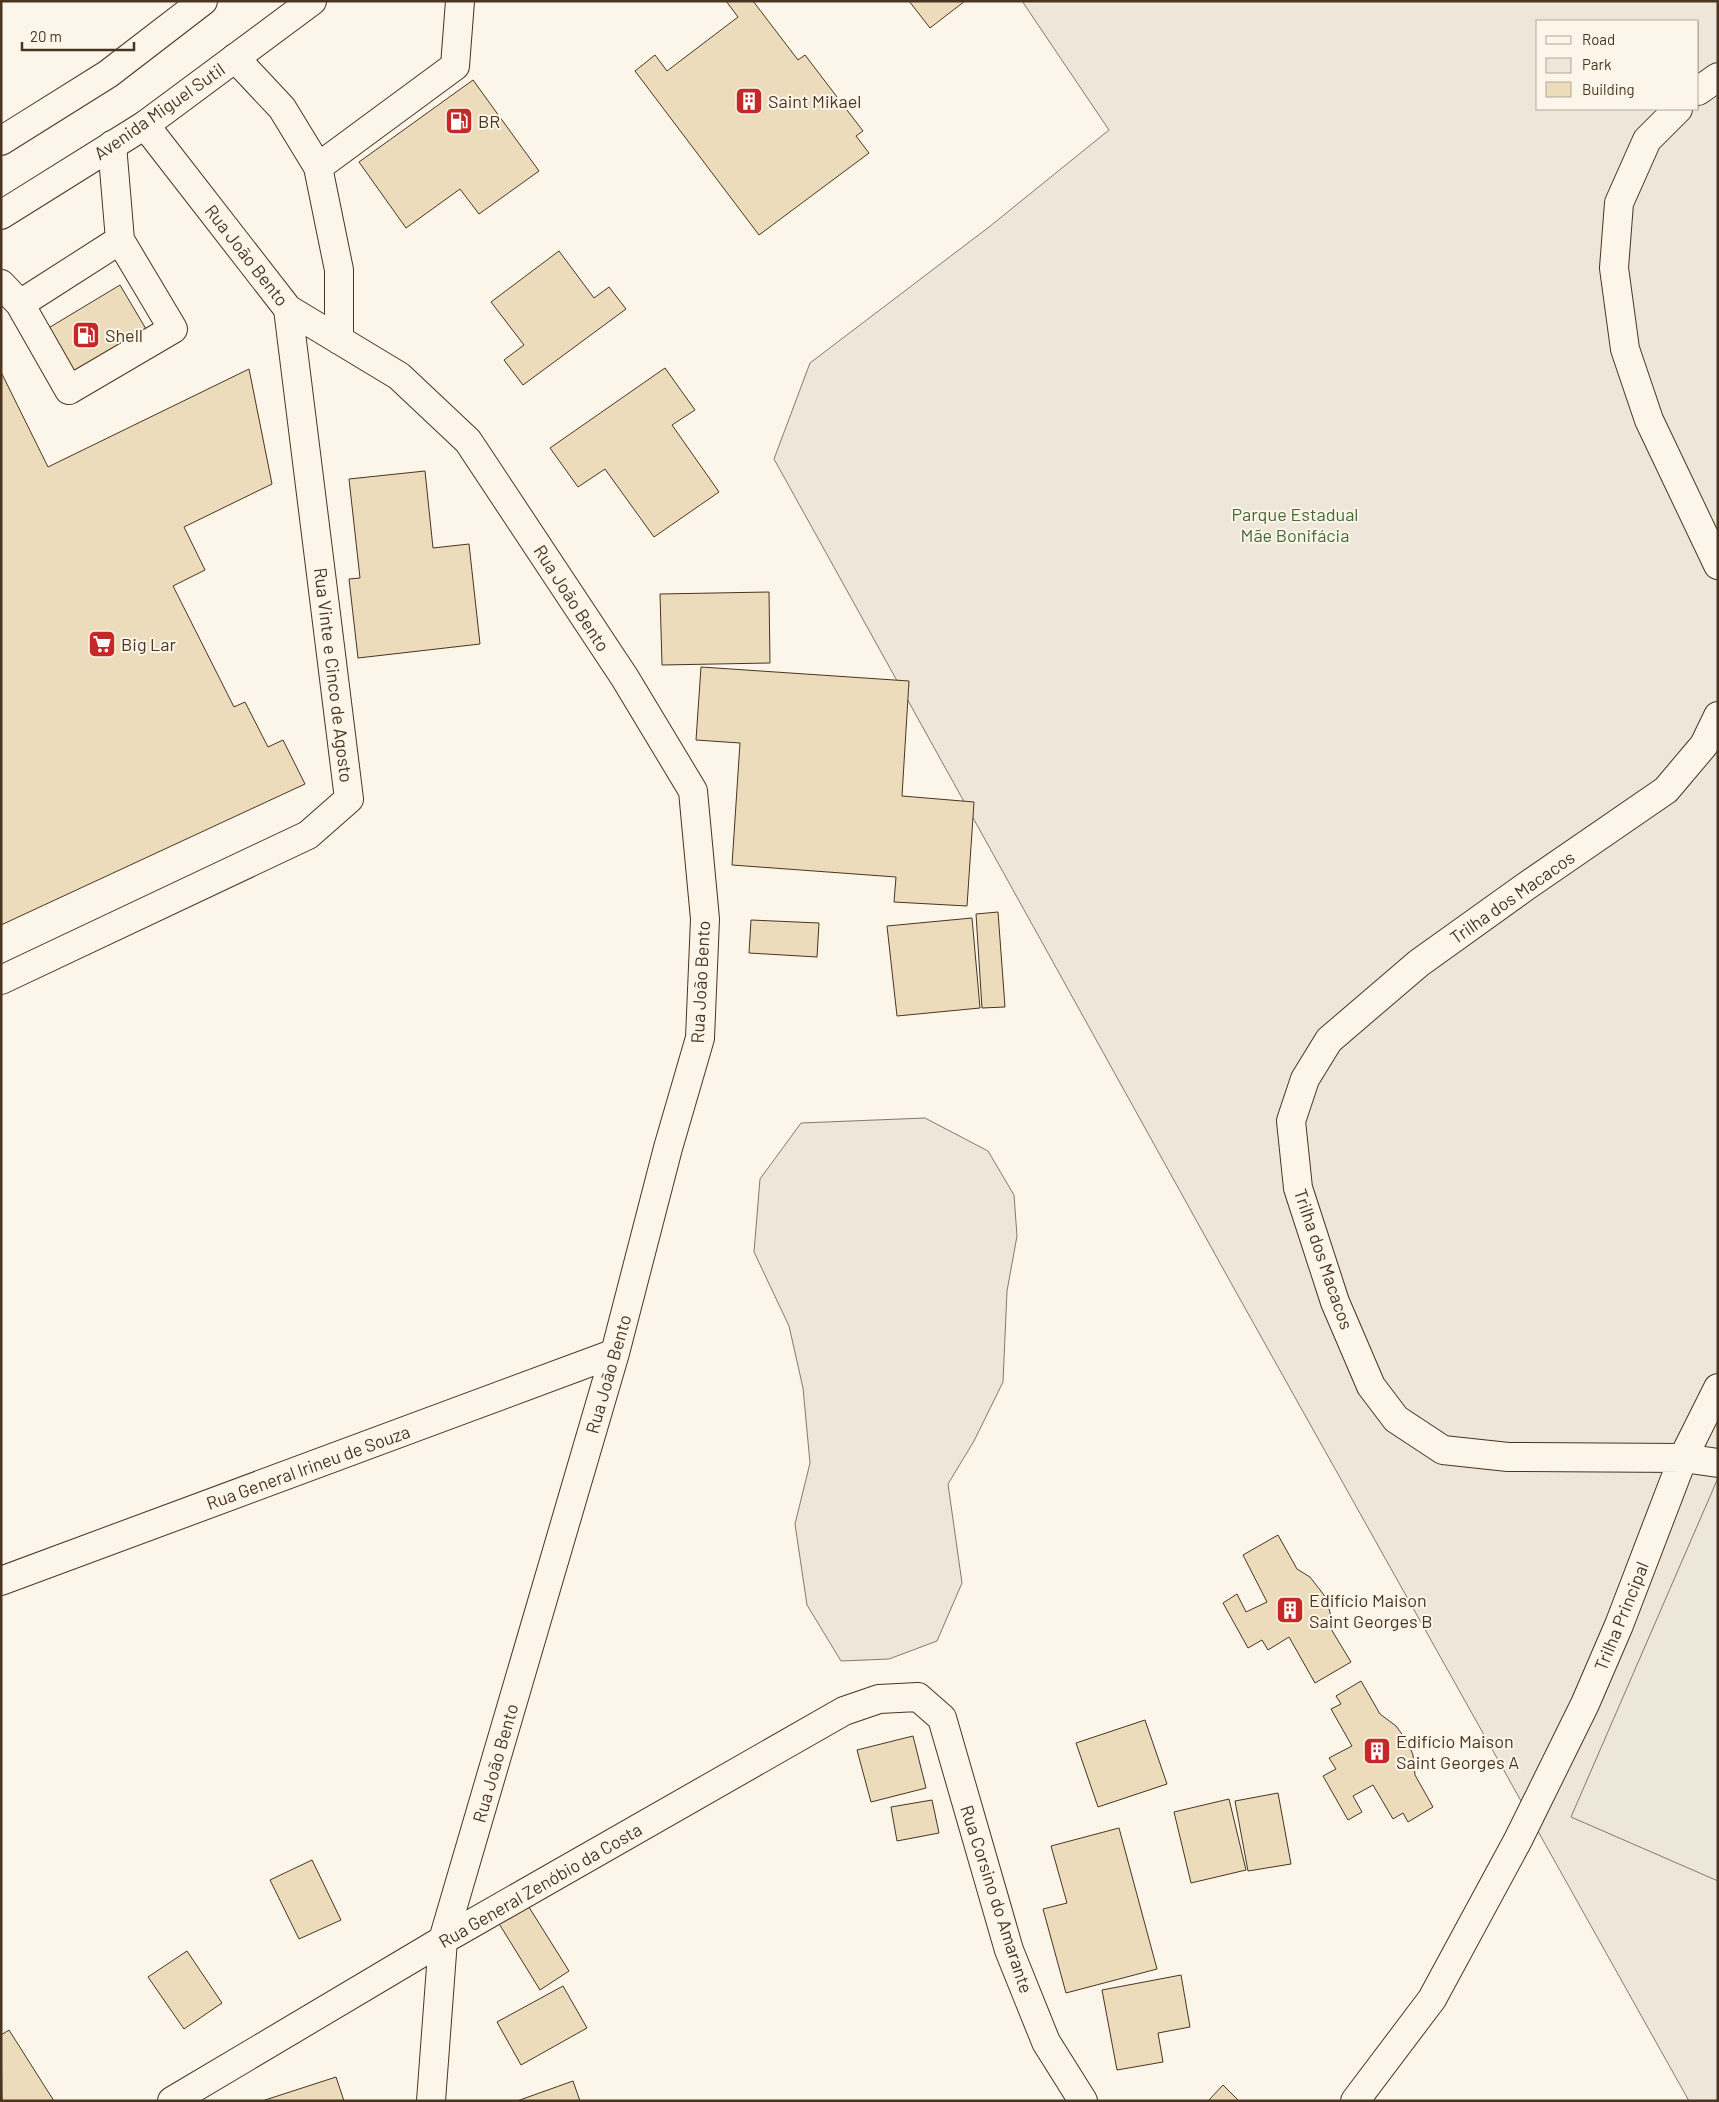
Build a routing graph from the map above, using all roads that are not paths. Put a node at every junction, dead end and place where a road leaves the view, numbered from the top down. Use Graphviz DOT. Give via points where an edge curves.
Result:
graph roads {
  1 [pos="203,1"];
  2 [pos="312,1"];
  3 [pos="460,1"];
  4 [pos="235,58"];
  5 [pos="1718,77"];
  6 [pos="1699,90"];
  7 [pos="1677,110"];
  8 [pos="145,125"];
  9 [pos="1,141"];
  10 [pos="112,145"];
  11 [pos="318,167"];
  12 [pos="1,215"];
  13 [pos="120,240"];
  14 [pos="1,284"];
  15 [pos="20,304"];
  16 [pos="288,309"];
  17 [pos="340,340"];
  18 [pos="1718,564"];
  19 [pos="1718,716"];
  20 [pos="1,980"];
  21 [pos="615,1353"];
  22 [pos="1718,1388"];
  23 [pos="1683,1458"];
  24 [pos="1718,1463"];
  25 [pos="1,1581"];
  26 [pos="918,1696"];
  27 [pos="443,1940"];
  28 [pos="172,2101"];
  29 [pos="431,2101"];
  30 [pos="1083,2101"];
  31 [pos="1354,2101"];
  1 -- 9 [label="main road" via="108,74"];
  2 -- 4 [label="main road, Avenida Miguel Sutil"];
  3 -- 11 [label="main road" via="454,66"];
  4 -- 8 [label="main road, Avenida Miguel Sutil"];
  4 -- 11 [label="main road" via="282,108"];
  5 -- 6 [label="main road"];
  7 -- 18 [label="main road" via="1647,140 1619,203 1614,268 1625,350 1649,420"];
  8 -- 10 [label="main road, Avenida Miguel Sutil"];
  8 -- 16 [label="main road, Rua João Bento"];
  10 -- 12 [label="main road, Avenida Miguel Sutil"];
  10 -- 13 [label="main road"];
  11 -- 17 [label="main road" via="339,270"];
  13 -- 15 [label="main road"];
  13 -- 15 [label="main road" via="173,329 69,390"];
  14 -- 15 [label="main road"];
  16 -- 17 [label="main road, Rua João Bento"];
  16 -- 20 [label="main road, Rua Vinte e Cinco de Agosto" via="349,799 308,835"];
  17 -- 21 [label="main road, Rua João Bento" via="399,376 468,441 694,791 705,919 700,1038"];
  19 -- 23 [label="main road, Trilha dos Macacos" via="1704,745 1666,790 1419,963 1329,1040 1304,1079 1291,1121 1298,1188 1335,1302 1371,1386 1396,1419 1442,1450 1508,1457"];
  21 -- 25 [label="main road, Rua General Irineu de Souza"];
  21 -- 27 [label="main road, Rua João Bento"];
  22 -- 23 [label="main road, Trilha Principal"];
  23 -- 24 [label="main road, Trilha dos Macacos"];
  23 -- 31 [label="main road, Trilha Principal" via="1585,1704 1518,1840 1432,1999"];
  26 -- 27 [label="main road, Rua General Zenóbio da Costa" via="879,1698 844,1711"];
  26 -- 30 [label="main road, Rua Corsino do Amarante" via="942,1718 1009,1950 1046,2042"];
  27 -- 28 [label="main road, Rua General Zenóbio da Costa"];
  27 -- 29 [label="main road, Rua João Bento"];
}
